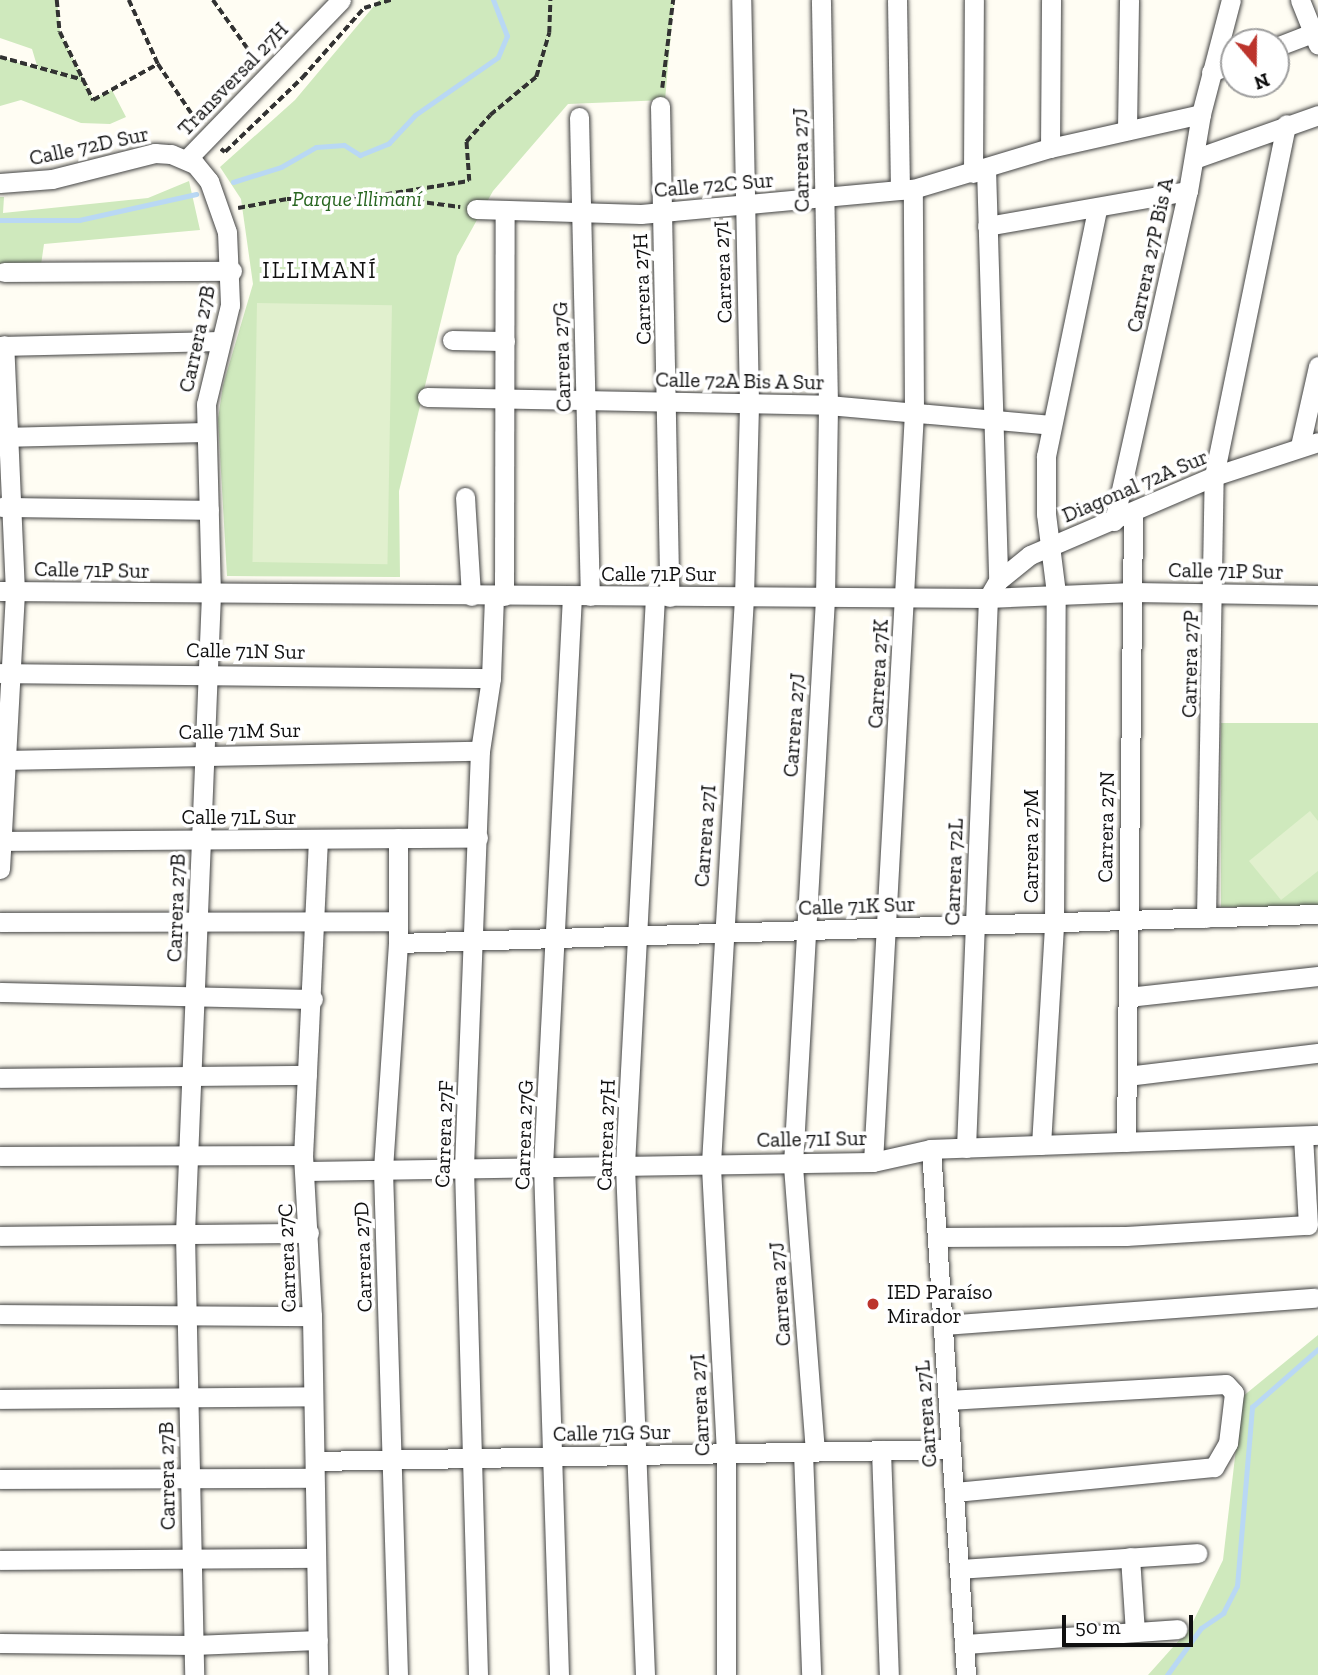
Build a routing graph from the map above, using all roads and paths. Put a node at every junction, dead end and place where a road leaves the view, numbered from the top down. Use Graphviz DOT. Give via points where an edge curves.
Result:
graph roads {
  1 [pos="57,0"];
  2 [pos="129,0"];
  3 [pos="213,0"];
  4 [pos="341,0"];
  5 [pos="391,0"];
  6 [pos="550,0"];
  7 [pos="673,0"];
  8 [pos="741,0"];
  9 [pos="821,0"];
  10 [pos="897,0"];
  11 [pos="974,0"];
  12 [pos="1052,0"];
  13 [pos="1129,0"];
  14 [pos="1231,0"];
  15 [pos="1300,0"];
  16 [pos="1315,39"];
  17 [pos="1290,44"];
  18 [pos="0,57"];
  19 [pos="158,64"];
  20 [pos="1220,68"];
  21 [pos="1211,72"];
  22 [pos="267,76"];
  23 [pos="84,80"];
  24 [pos="660,106"];
  25 [pos="1201,114"];
  26 [pos="1318,115"];
  27 [pos="579,117"];
  28 [pos="1286,124"];
  29 [pos="1127,130"];
  30 [pos="207,138"];
  31 [pos="1050,148"];
  32 [pos="187,159"];
  33 [pos="1194,159"];
  34 [pos="979,171"];
  35 [pos="0,183"];
  36 [pos="907,189"];
  37 [pos="1188,191"];
  38 [pos="375,196"];
  39 [pos="824,196"];
  40 [pos="744,206"];
  41 [pos="476,209"];
  42 [pos="1097,209"];
  43 [pos="581,210"];
  44 [pos="223,211"];
  45 [pos="505,211"];
  46 [pos="663,213"];
  47 [pos="987,226"];
  48 [pos="232,271"];
  49 [pos="4,272"];
  50 [pos="452,340"];
  51 [pos="220,341"];
  52 [pos="505,341"];
  53 [pos="2,345"];
  54 [pos="1318,366"];
  55 [pos="427,397"];
  56 [pos="505,399"];
  57 [pos="586,400"];
  58 [pos="668,402"];
  59 [pos="749,403"];
  60 [pos="828,405"];
  61 [pos="914,413"];
  62 [pos="993,420"];
  63 [pos="1051,425"];
  64 [pos="206,432"];
  65 [pos="4,437"];
  66 [pos="1309,444"];
  67 [pos="1214,476"];
  68 [pos="465,497"];
  69 [pos="6,507"];
  70 [pos="209,510"];
  71 [pos="1133,513"];
  72 [pos="1114,521"];
  73 [pos="1050,546"];
  74 [pos="998,581"];
  75 [pos="7,592"];
  76 [pos="1133,592"];
  77 [pos="1056,593"];
  78 [pos="1215,593"];
  79 [pos="211,594"];
  80 [pos="1318,595"];
  81 [pos="471,596"];
  82 [pos="499,596"];
  83 [pos="581,596"];
  84 [pos="662,596"];
  85 [pos="744,597"];
  86 [pos="825,598"];
  87 [pos="905,598"];
  88 [pos="988,598"];
  89 [pos="208,673"];
  90 [pos="4,674"];
  91 [pos="491,678"];
  92 [pos="480,751"];
  93 [pos="205,754"];
  94 [pos="2,760"];
  95 [pos="398,838"];
  96 [pos="478,838"];
  97 [pos="318,839"];
  98 [pos="201,840"];
  99 [pos="1,841"];
  100 [pos="0,869"];
  101 [pos="1318,914"];
  102 [pos="198,918"];
  103 [pos="1206,918"];
  104 [pos="315,920"];
  105 [pos="1127,920"];
  106 [pos="395,921"];
  107 [pos="0,922"];
  108 [pos="1054,923"];
  109 [pos="975,925"];
  110 [pos="888,928"];
  111 [pos="804,930"];
  112 [pos="721,933"];
  113 [pos="638,935"];
  114 [pos="557,938"];
  115 [pos="475,940"];
  116 [pos="398,943"];
  117 [pos="1318,976"];
  118 [pos="0,992"];
  119 [pos="195,994"];
  120 [pos="1128,997"];
  121 [pos="313,999"];
  122 [pos="1318,1053"];
  123 [pos="307,1075"];
  124 [pos="192,1076"];
  125 [pos="1127,1076"];
  126 [pos="0,1078"];
  127 [pos="1310,1135"];
  128 [pos="1126,1142"];
  129 [pos="1041,1145"];
  130 [pos="966,1148"];
  131 [pos="931,1149"];
  132 [pos="188,1155"];
  133 [pos="0,1156"];
  134 [pos="873,1162"];
  135 [pos="305,1163"];
  136 [pos="711,1163"];
  137 [pos="793,1164"];
  138 [pos="625,1165"];
  139 [pos="543,1166"];
  140 [pos="464,1167"];
  141 [pos="383,1169"];
  142 [pos="309,1233"];
  143 [pos="185,1234"];
  144 [pos="0,1236"];
  145 [pos="937,1237"];
  146 [pos="1315,1298"];
  147 [pos="0,1314"];
  148 [pos="187,1314"];
  149 [pos="312,1316"];
  150 [pos="943,1325"];
  151 [pos="313,1396"];
  152 [pos="188,1398"];
  153 [pos="0,1399"];
  154 [pos="948,1400"];
  155 [pos="951,1449"];
  156 [pos="881,1450"];
  157 [pos="809,1452"];
  158 [pos="726,1453"];
  159 [pos="637,1455"];
  160 [pos="555,1456"];
  161 [pos="473,1457"];
  162 [pos="393,1459"];
  163 [pos="315,1470"];
  164 [pos="0,1479"];
  165 [pos="190,1479"];
  166 [pos="954,1492"];
  167 [pos="1197,1553"];
  168 [pos="316,1558"];
  169 [pos="1130,1558"];
  170 [pos="0,1560"];
  171 [pos="191,1560"];
  172 [pos="959,1569"];
  173 [pos="1177,1629"];
  174 [pos="1135,1632"];
  175 [pos="318,1640"];
  176 [pos="0,1643"];
  177 [pos="964,1644"];
  178 [pos="193,1645"];
  179 [pos="194,1675"];
  180 [pos="318,1675"];
  181 [pos="398,1675"];
  182 [pos="478,1675"];
  183 [pos="559,1675"];
  184 [pos="645,1675"];
  185 [pos="726,1675"];
  186 [pos="811,1675"];
  187 [pos="889,1675"];
  188 [pos="966,1675"];
  1 -- 23 [label="path" via="60,32"];
  2 -- 19 [label="path"];
  3 -- 22 [label="path"];
  4 -- 22 [label="street, Transversal 27H"];
  5 -- 30 [label="path" via="364,8 302,78 225,152"];
  6 -- 38 [label="path" via="549,33 536,77 466,142 469,181"];
  7 -- 24 [label="path"];
  8 -- 40 [label="street, Carrera 27I"];
  9 -- 39 [label="street, Carrera 27J"];
  10 -- 36 [label="street, Carrera 27K"];
  11 -- 34 [label="street"];
  12 -- 31 [label="street"];
  13 -- 29 [label="street"];
  14 -- 21 [label="street, Carrera 27P Bis A"];
  15 -- 16 [label="street"];
  16 -- 17 [label="street"];
  18 -- 23 [label="path"];
  19 -- 23 [label="path" via="93,100"];
  19 -- 30 [label="path"];
  20 -- 21 [label="street"];
  21 -- 25 [label="street, Carrera 27P Bis A"];
  22 -- 30 [label="street, Transversal 27H"];
  24 -- 46 [label="street, Carrera 27H"];
  25 -- 29 [label="street, Calle 72C Sur"];
  25 -- 33 [label="street, Carrera 27P Bis A"];
  26 -- 28 [label="street"];
  27 -- 43 [label="street, Carrera 27G"];
  28 -- 33 [label="street"];
  28 -- 67 [label="street, Carrera 27P"];
  29 -- 31 [label="street, Calle 72C Sur"];
  30 -- 32 [label="street, Transversal 27H"];
  31 -- 34 [label="street, Calle 72C Sur"];
  32 -- 35 [label="street, Calle 72D Sur" via="155,153 72,176"];
  32 -- 44 [label="street, Carrera 27B" via="209,181"];
  33 -- 37 [label="street, Carrera 27P Bis A"];
  34 -- 36 [label="street, Calle 72C Sur"];
  34 -- 47 [label="street"];
  36 -- 39 [label="street, Calle 72C Sur"];
  36 -- 61 [label="street, Carrera 27K"];
  37 -- 42 [label="street"];
  37 -- 72 [label="street, Carrera 27P Bis A"];
  38 -- 41 [label="path"];
  38 -- 44 [label="path" via="286,199"];
  39 -- 40 [label="street, Calle 72C Sur"];
  39 -- 60 [label="street, Carrera 27J"];
  40 -- 46 [label="street, Calle 72C Sur"];
  40 -- 59 [label="street, Carrera 27I"];
  41 -- 45 [label="street, Calle 72C Sur"];
  42 -- 47 [label="street"];
  42 -- 63 [label="street"];
  43 -- 45 [label="street, Calle 72C Sur"];
  43 -- 46 [label="street, Calle 72C Sur"];
  43 -- 57 [label="street, Carrera 27G"];
  44 -- 48 [label="street, Carrera 27B"];
  45 -- 52 [label="street, Carrera 27F"];
  46 -- 58 [label="street, Carrera 27H"];
  47 -- 62 [label="street"];
  48 -- 49 [label="street"];
  48 -- 51 [label="street, Carrera 27B"];
  50 -- 52 [label="street"];
  51 -- 53 [label="street"];
  51 -- 64 [label="street, Carrera 27B" via="207,390"];
  52 -- 56 [label="street, Carrera 27F"];
  53 -- 65 [label="street"];
  54 -- 66 [label="street"];
  55 -- 56 [label="street, Calle 72A Bis A Sur"];
  56 -- 57 [label="street, Calle 72A Bis A Sur"];
  56 -- 82 [label="street, Carrera 27F"];
  57 -- 58 [label="street, Calle 72A Bis A Sur"];
  57 -- 83 [label="street, Carrera 27G"];
  58 -- 59 [label="street, Calle 72A Bis A Sur"];
  58 -- 84 [label="street, Carrera 27H"];
  59 -- 60 [label="street, Calle 72A Bis A Sur"];
  59 -- 85 [label="street, Carrera 27I"];
  60 -- 61 [label="street, Calle 72A Bis A Sur"];
  60 -- 86 [label="street, Carrera 27J"];
  61 -- 62 [label="street, Calle 72A Bis A Sur"];
  61 -- 87 [label="street, Carrera 27K"];
  62 -- 63 [label="street, Calle 72A Bis A Sur"];
  62 -- 74 [label="street"];
  63 -- 73 [label="street, Carrera 27M" via="1044,486"];
  64 -- 65 [label="street"];
  64 -- 70 [label="street, Carrera 27B"];
  65 -- 69 [label="street"];
  66 -- 67 [label="street, Diagonal 72A Sur"];
  67 -- 71 [label="street, Diagonal 72A Sur"];
  67 -- 78 [label="street, Carrera 27P"];
  68 -- 81 [label="street"];
  69 -- 70 [label="street"];
  69 -- 75 [label="street"];
  70 -- 79 [label="street, Carrera 27B"];
  71 -- 72 [label="street, Diagonal 72A Sur"];
  71 -- 76 [label="street, Carrera 27N"];
  72 -- 73 [label="street, Diagonal 72A Sur"];
  73 -- 74 [label="street, Diagonal 72A Sur" via="1015,564"];
  73 -- 77 [label="street, Carrera 27M"];
  74 -- 88 [label="street, Diagonal 72A Sur"];
  75 -- 79 [label="street, Calle 71P Sur"];
  75 -- 90 [label="street"];
  76 -- 77 [label="street, Calle 71P Sur"];
  76 -- 78 [label="street, Calle 71P Sur"];
  76 -- 105 [label="street, Carrera 27N"];
  77 -- 88 [label="street, Calle 71P Sur"];
  77 -- 108 [label="street, Carrera 27M"];
  78 -- 80 [label="street, Calle 71P Sur"];
  78 -- 103 [label="street, Carrera 27P"];
  79 -- 81 [label="street, Calle 71P Sur"];
  79 -- 89 [label="street, Carrera 27B"];
  81 -- 82 [label="street, Calle 71P Sur"];
  82 -- 83 [label="street, Calle 71P Sur"];
  82 -- 91 [label="street, Carrera 27F"];
  83 -- 84 [label="street, Calle 71P Sur"];
  83 -- 114 [label="street, Carrera 27G"];
  84 -- 85 [label="street, Calle 71P Sur"];
  84 -- 113 [label="street, Carrera 27H"];
  85 -- 86 [label="street, Calle 71P Sur"];
  85 -- 112 [label="street, Carrera 27I"];
  86 -- 87 [label="street, Calle 71P Sur"];
  86 -- 111 [label="street, Carrera 27J"];
  87 -- 88 [label="street, Calle 71P Sur"];
  87 -- 110 [label="street, Carrera 27K"];
  88 -- 109 [label="street, Carrera 72L"];
  89 -- 90 [label="street, Calle 71N Sur"];
  89 -- 91 [label="street, Calle 71N Sur"];
  89 -- 93 [label="street, Carrera 27B"];
  90 -- 94 [label="street"];
  91 -- 92 [label="street, Carrera 27F"];
  92 -- 93 [label="street, Calle 71M Sur"];
  92 -- 96 [label="street, Carrera 27F"];
  93 -- 94 [label="street, Calle 71M Sur"];
  93 -- 98 [label="street, Carrera 27B"];
  94 -- 99 [label="street"];
  95 -- 96 [label="street, Calle 71L Sur"];
  95 -- 97 [label="street, Calle 71L Sur"];
  95 -- 106 [label="street, Carrera 27D"];
  96 -- 115 [label="street, Carrera 27F"];
  97 -- 98 [label="street, Calle 71L Sur"];
  97 -- 104 [label="street, Carrera 27C"];
  98 -- 99 [label="street, Calle 71L Sur"];
  98 -- 102 [label="street, Carrera 27B"];
  99 -- 100 [label="street"];
  101 -- 103 [label="street, Calle 71K Sur"];
  102 -- 104 [label="street"];
  102 -- 107 [label="street"];
  102 -- 119 [label="street, Carrera 27B"];
  103 -- 105 [label="street, Calle 71K Sur"];
  104 -- 106 [label="street"];
  104 -- 121 [label="street, Carrera 27C"];
  105 -- 108 [label="street, Calle 71K Sur"];
  105 -- 120 [label="street, Carrera 27N"];
  106 -- 116 [label="street, Carrera 27D"];
  108 -- 109 [label="street, Calle 71K Sur"];
  108 -- 129 [label="street, Carrera 27M"];
  109 -- 110 [label="street, Calle 71K Sur"];
  109 -- 130 [label="street, Carrera 72L"];
  110 -- 111 [label="street, Calle 71K Sur"];
  110 -- 134 [label="street, Carrera 27K"];
  111 -- 112 [label="street, Calle 71K Sur"];
  111 -- 137 [label="street, Carrera 27J"];
  112 -- 113 [label="street, Calle 71K Sur"];
  112 -- 136 [label="street, Carrera 27I"];
  113 -- 114 [label="street, Calle 71K Sur"];
  113 -- 138 [label="street, Carrera 27H"];
  114 -- 115 [label="street, Calle 71K Sur"];
  114 -- 139 [label="street, Carrera 27G"];
  115 -- 116 [label="street, Calle 71K Sur"];
  115 -- 140 [label="street, Carrera 27F"];
  116 -- 141 [label="street, Carrera 27D"];
  117 -- 120 [label="street"];
  118 -- 119 [label="street"];
  119 -- 121 [label="street"];
  119 -- 124 [label="street, Carrera 27B"];
  120 -- 125 [label="street, Carrera 27N"];
  121 -- 123 [label="street, Carrera 27C"];
  122 -- 125 [label="street"];
  123 -- 124 [label="street"];
  123 -- 135 [label="street, Carrera 27C"];
  124 -- 126 [label="street"];
  124 -- 132 [label="street, Carrera 27B"];
  125 -- 128 [label="street, Carrera 27N"];
  127 -- 128 [label="street, Calle 71I Sur"];
  127 -- 145 [label="street" via="1308,1226 1126,1236"];
  128 -- 129 [label="street, Calle 71I Sur"];
  129 -- 130 [label="street, Calle 71I Sur"];
  130 -- 131 [label="street, Calle 71I Sur"];
  131 -- 134 [label="street, Calle 71I Sur"];
  131 -- 145 [label="street, Carrera 27L"];
  132 -- 133 [label="street, Calle 71I Sur"];
  132 -- 135 [label="street, Calle 71I Sur"];
  132 -- 143 [label="street, Carrera 27B"];
  134 -- 137 [label="street, Calle 71I Sur"];
  135 -- 141 [label="street, Calle 71I Sur"];
  135 -- 142 [label="street, Carrera 27C"];
  136 -- 137 [label="street, Calle 71I Sur"];
  136 -- 138 [label="street, Calle 71I Sur"];
  136 -- 158 [label="street, Carrera 27I"];
  137 -- 157 [label="street, Carrera 27J"];
  138 -- 139 [label="street, Calle 71I Sur"];
  138 -- 159 [label="street, Carrera 27H"];
  139 -- 140 [label="street, Calle 71I Sur"];
  139 -- 160 [label="street, Carrera 27G"];
  140 -- 141 [label="street, Calle 71I Sur"];
  140 -- 161 [label="street, Carrera 27F"];
  141 -- 162 [label="street, Carrera 27D"];
  142 -- 143 [label="street"];
  142 -- 149 [label="street, Carrera 27C"];
  143 -- 144 [label="street"];
  143 -- 148 [label="street, Carrera 27B"];
  145 -- 150 [label="street, Carrera 27L"];
  146 -- 150 [label="street"];
  147 -- 148 [label="street"];
  148 -- 149 [label="street"];
  148 -- 152 [label="street, Carrera 27B"];
  149 -- 151 [label="street, Carrera 27C"];
  150 -- 154 [label="street, Carrera 27L"];
  151 -- 152 [label="street"];
  151 -- 163 [label="street, Carrera 27C"];
  152 -- 153 [label="street"];
  152 -- 165 [label="street, Carrera 27B"];
  154 -- 155 [label="street, Carrera 27L"];
  154 -- 166 [label="street" via="1226,1384 1234,1393 1233,1421 1222,1460 1214,1467"];
  155 -- 156 [label="street, Calle 71G Sur"];
  155 -- 166 [label="street, Carrera 27L"];
  156 -- 157 [label="street, Calle 71G Sur"];
  156 -- 187 [label="street"];
  157 -- 158 [label="street, Calle 71G Sur"];
  157 -- 186 [label="street, Carrera 27J"];
  158 -- 159 [label="street, Calle 71G Sur"];
  158 -- 185 [label="street, Carrera 27I"];
  159 -- 160 [label="street, Calle 71G Sur"];
  159 -- 184 [label="street, Carrera 27H"];
  160 -- 161 [label="street, Calle 71G Sur"];
  160 -- 183 [label="street, Carrera 27G"];
  161 -- 162 [label="street, Calle 71G Sur"];
  161 -- 182 [label="street, Carrera 27F"];
  162 -- 163 [label="street, Calle 71G Sur"];
  162 -- 181 [label="street, Carrera 27D"];
  163 -- 165 [label="street, Calle 71G Sur"];
  163 -- 168 [label="street, Carrera 27C"];
  164 -- 165 [label="street, Calle 71G Sur"];
  165 -- 171 [label="street, Carrera 27B"];
  166 -- 172 [label="street, Carrera 27L"];
  167 -- 169 [label="street"];
  168 -- 171 [label="street"];
  168 -- 175 [label="street, Carrera 27C"];
  169 -- 172 [label="street"];
  169 -- 174 [label="street"];
  170 -- 171 [label="street"];
  171 -- 178 [label="street, Carrera 27B"];
  172 -- 177 [label="street, Carrera 27L"];
  173 -- 174 [label="street"];
  174 -- 177 [label="street"];
  175 -- 178 [label="street"];
  175 -- 180 [label="street, Carrera 27C"];
  176 -- 178 [label="street"];
  177 -- 188 [label="street, Carrera 27L"];
  178 -- 179 [label="street, Carrera 27B"];
}
